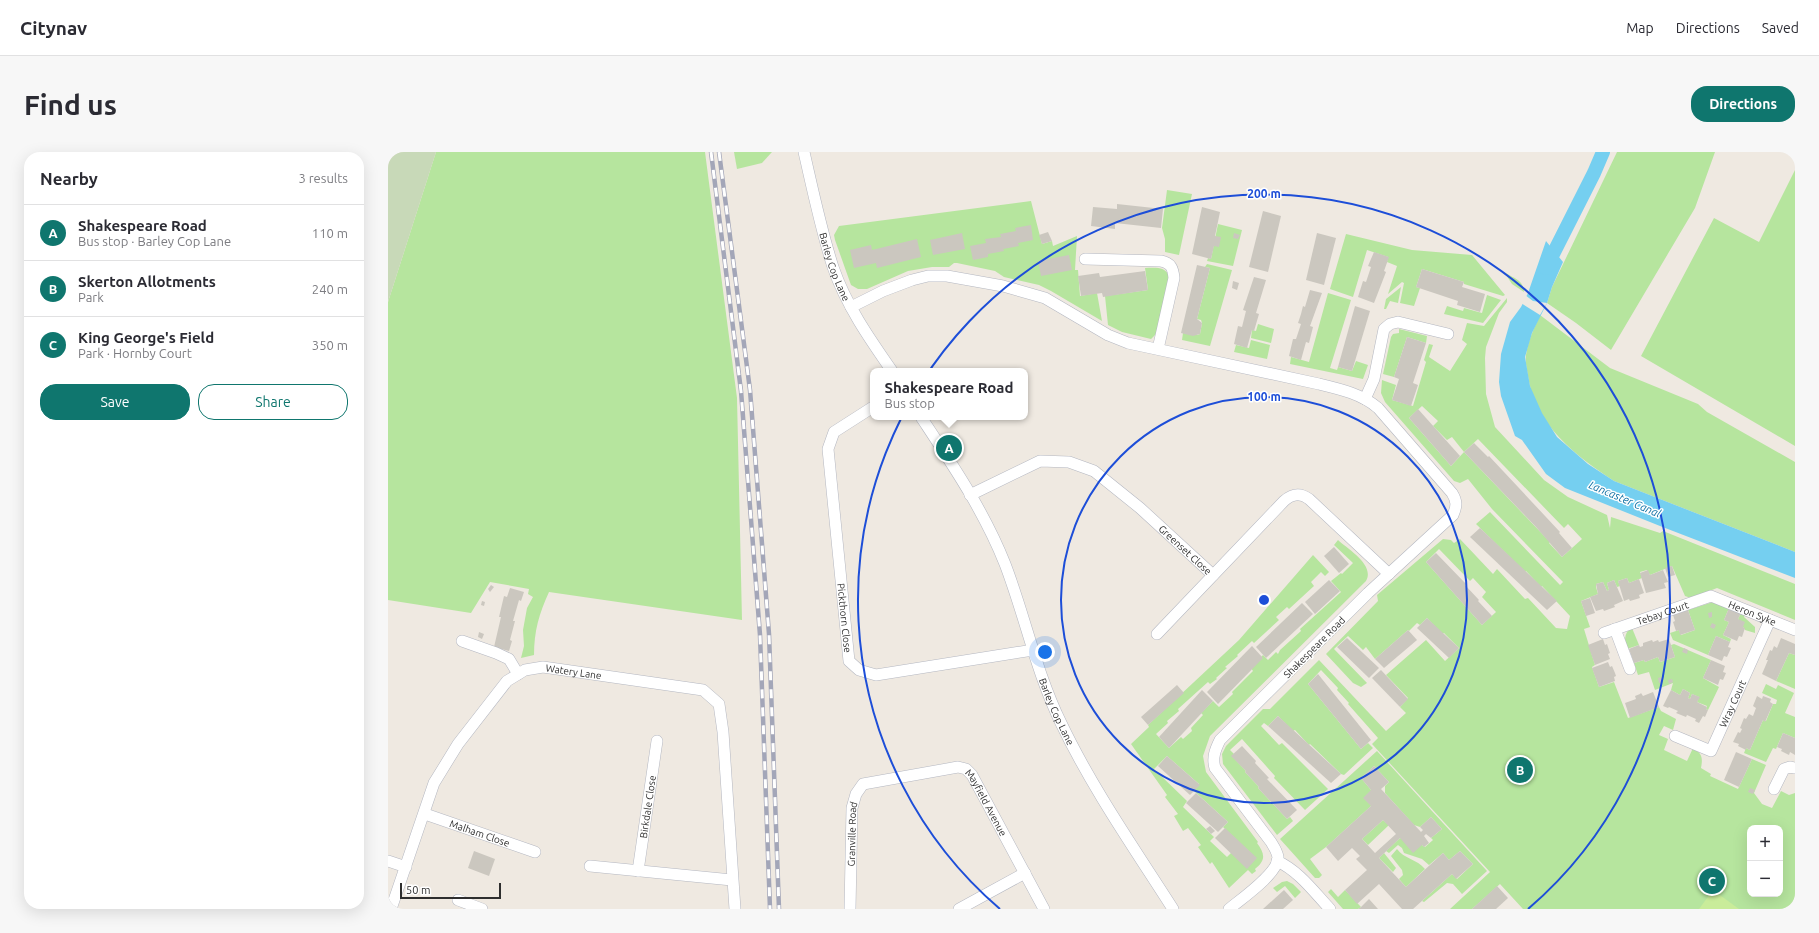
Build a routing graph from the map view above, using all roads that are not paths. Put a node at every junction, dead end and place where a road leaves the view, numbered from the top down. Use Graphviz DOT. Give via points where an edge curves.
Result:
graph roads {
  1 [pos="804,152"];
  2 [pos="1085,259"];
  3 [pos="851,308"];
  4 [pos="1448,334"];
  5 [pos="1158,349"];
  6 [pos="890,368"];
  7 [pos="1365,399"];
  8 [pos="870,409"];
  9 [pos="923,420"];
  10 [pos="970,495"];
  11 [pos="1389,574"];
  12 [pos="1213,575"];
  13 [pos="1711,596"];
  14 [pos="1770,620"];
  15 [pos="1615,629"];
  16 [pos="1795,630"];
  17 [pos="1604,633"];
  18 [pos="1157,634"];
  19 [pos="462,642"];
  20 [pos="1033,650"];
  21 [pos="1630,669"];
  22 [pos="518,674"];
  23 [pos="1675,736"];
  24 [pos="657,741"];
  25 [pos="1795,768"];
  26 [pos="885,780"];
  27 [pos="1774,789"];
  28 [pos="425,814"];
  29 [pos="534,852"];
  30 [pos="388,861"];
  31 [pos="1277,861"];
  32 [pos="590,866"];
  33 [pos="406,867"];
  34 [pos="638,872"];
  35 [pos="1026,873"];
  36 [pos="732,880"];
  37 [pos="458,900"];
  38 [pos="476,908"];
  39 [pos="391,909"];
  40 [pos="735,909"];
  41 [pos="850,909"];
  42 [pos="959,909"];
  43 [pos="1044,909"];
  44 [pos="1173,909"];
  45 [pos="1229,909"];
  46 [pos="1330,909"];
  1 -- 3 [label="street, Barley Cop Lane" via="820,222 834,268"];
  2 -- 5 [label="street" via="1161,261 1173,268 1174,278"];
  3 -- 5 [label="street, Shakespeare Road" via="883,291 912,280 928,276 947,276 1003,286 1045,298 1108,335 1128,343"];
  3 -- 6 [label="street, Barley Cop Lane"];
  4 -- 7 [label="street" via="1398,322 1390,324 1384,329 1374,379"];
  5 -- 7 [label="street, Shakespeare Road" via="1319,384 1347,391"];
  7 -- 11 [label="street, Shakespeare Road" via="1378,408 1456,500 1453,515"];
  8 -- 20 [label="street, Pickthorn Close" via="834,432 828,449 849,661 859,670 876,675"];
  9 -- 10 [label="street, Barley Cop Lane"];
  10 -- 12 [label="street, Greenset Close" via="1040,461 1069,462 1094,471 1140,508"];
  10 -- 20 [label="street, Barley Cop Lane" via="1004,563"];
  11 -- 12 [label="street, Greenset Close" via="1303,494 1299,494 1289,497"];
  11 -- 31 [label="street, Shakespeare Road" via="1224,734 1217,746 1213,761 1215,768 1271,842 1276,850"];
  12 -- 18 [label="street"];
  13 -- 14 [label="street, Heron Syke"];
  13 -- 15 [label="street, Tebay Court"];
  14 -- 16 [label="street, Heron Syke"];
  14 -- 23 [label="street, Wray Court" via="1711,751"];
  15 -- 17 [label="street, Tebay Court"];
  15 -- 21 [label="street"];
  19 -- 22 [label="street" via="509,660"];
  20 -- 44 [label="street, Barley Cop Lane" via="1050,698 1073,747 1098,792"];
  22 -- 28 [label="street, Watery Lane" via="508,681 458,744 434,783"];
  22 -- 36 [label="street, Watery Lane" via="543,667 625,677 703,690 719,704"];
  24 -- 34 [label="street, Birkdale Close"];
  25 -- 27 [label="street" via="1784,769"];
  26 -- 35 [label="street, Mayfield Avenue" via="958,767 966,769 972,774"];
  26 -- 41 [label="street, Granville Road" via="863,784 856,794 852,808"];
  28 -- 29 [label="street, Malham Close"];
  28 -- 33 [label="street, Watery Lane"];
  30 -- 33 [label="street"];
  31 -- 45 [label="street" via="1270,874"];
  31 -- 46 [label="street" via="1297,873"];
  32 -- 34 [label="street"];
  33 -- 39 [label="street, Watery Lane"];
  34 -- 36 [label="street"];
  35 -- 42 [label="street"];
  35 -- 43 [label="street, Mayfield Avenue"];
  36 -- 40 [label="street, Watery Lane"];
  37 -- 38 [label="street"];
}
